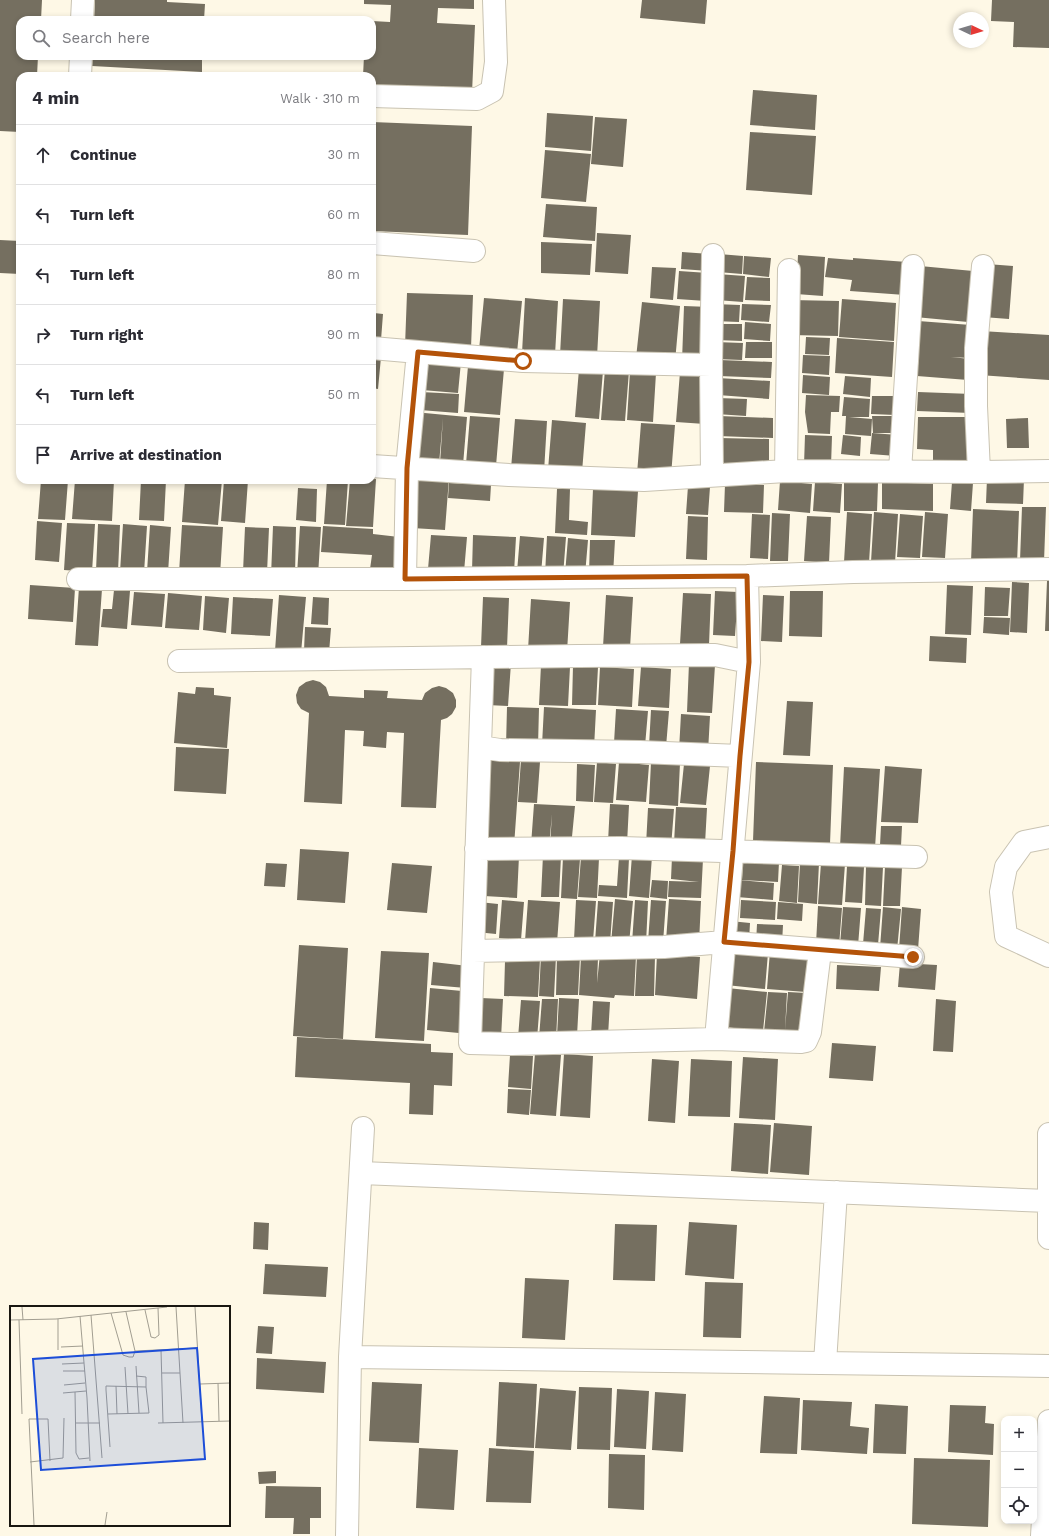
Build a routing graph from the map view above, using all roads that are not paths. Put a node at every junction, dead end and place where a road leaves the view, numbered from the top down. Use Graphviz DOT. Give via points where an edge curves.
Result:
graph roads {
  1 [pos="83,0"];
  2 [pos="494,0"];
  3 [pos="82,16"];
  4 [pos="81,60"];
  5 [pos="80,72"];
  6 [pos="376,96"];
  7 [pos="376,244"];
  8 [pos="474,251"];
  9 [pos="713,255"];
  10 [pos="913,266"];
  11 [pos="983,266"];
  12 [pos="789,270"];
  13 [pos="376,348"];
  14 [pos="418,352"];
  15 [pos="711,365"];
  16 [pos="376,466"];
  17 [pos="407,468"];
  18 [pos="786,471"];
  19 [pos="900,471"];
  20 [pos="1049,471"];
  21 [pos="979,472"];
  22 [pos="712,475"];
  23 [pos="1049,569"];
  24 [pos="747,576"];
  25 [pos="78,579"];
  26 [pos="405,579"];
  27 [pos="483,657"];
  28 [pos="179,661"];
  29 [pos="749,662"];
  30 [pos="480,747"];
  31 [pos="740,756"];
  32 [pos="1049,837"];
  33 [pos="476,849"];
  34 [pos="733,851"];
  35 [pos="916,856"];
  36 [pos="724,942"];
  37 [pos="473,951"];
  38 [pos="820,951"];
  39 [pos="1049,956"];
  40 [pos="913,957"];
  41 [pos="716,1039"];
  42 [pos="363,1128"];
  43 [pos="1049,1134"];
  44 [pos="361,1173"];
  45 [pos="836,1192"];
  46 [pos="1048,1201"];
  47 [pos="1049,1238"];
  48 [pos="350,1357"];
  49 [pos="825,1363"];
  50 [pos="1049,1366"];
  51 [pos="1049,1421"];
  52 [pos="347,1536"];
  53 [pos="1042,1536"];
  1 -- 3 [label="street"];
  2 -- 6 [label="street" via="496,62 492,91 477,99"];
  4 -- 5 [label="street"];
  7 -- 8 [label="street"];
  9 -- 15 [label="street"];
  10 -- 19 [label="street"];
  11 -- 21 [label="street" via="976,348"];
  12 -- 18 [label="street"];
  13 -- 14 [label="street"];
  14 -- 15 [label="street" via="523,361"];
  14 -- 17 [label="street"];
  15 -- 22 [label="street"];
  16 -- 17 [label="street"];
  17 -- 22 [label="street" via="644,480"];
  17 -- 26 [label="street"];
  18 -- 19 [label="street"];
  18 -- 22 [label="street"];
  19 -- 21 [label="street"];
  20 -- 21 [label="street"];
  23 -- 24 [label="street"];
  24 -- 26 [label="street"];
  24 -- 29 [label="street"];
  25 -- 26 [label="street"];
  27 -- 28 [label="street"];
  27 -- 29 [label="street" via="715,656"];
  27 -- 30 [label="street"];
  29 -- 31 [label="street"];
  30 -- 31 [label="street" via="500,750"];
  30 -- 33 [label="street"];
  31 -- 34 [label="street"];
  32 -- 39 [label="street" via="1024,842 1006,867 1001,892 1006,936"];
  33 -- 34 [label="street" via="621,848"];
  33 -- 37 [label="street"];
  34 -- 35 [label="street"];
  34 -- 36 [label="street"];
  36 -- 37 [label="street" via="664,947"];
  36 -- 38 [label="street"];
  36 -- 41 [label="street"];
  37 -- 41 [label="street" via="470,1043"];
  38 -- 40 [label="street"];
  38 -- 41 [label="street" via="810,1032 806,1041"];
  42 -- 44 [label="street"];
  43 -- 46 [label="street"];
  44 -- 45 [label="street"];
  44 -- 48 [label="street"];
  45 -- 46 [label="street"];
  45 -- 49 [label="street"];
  46 -- 47 [label="street"];
  48 -- 49 [label="street"];
  48 -- 52 [label="street"];
  49 -- 50 [label="street"];
  51 -- 53 [label="street"];
}
